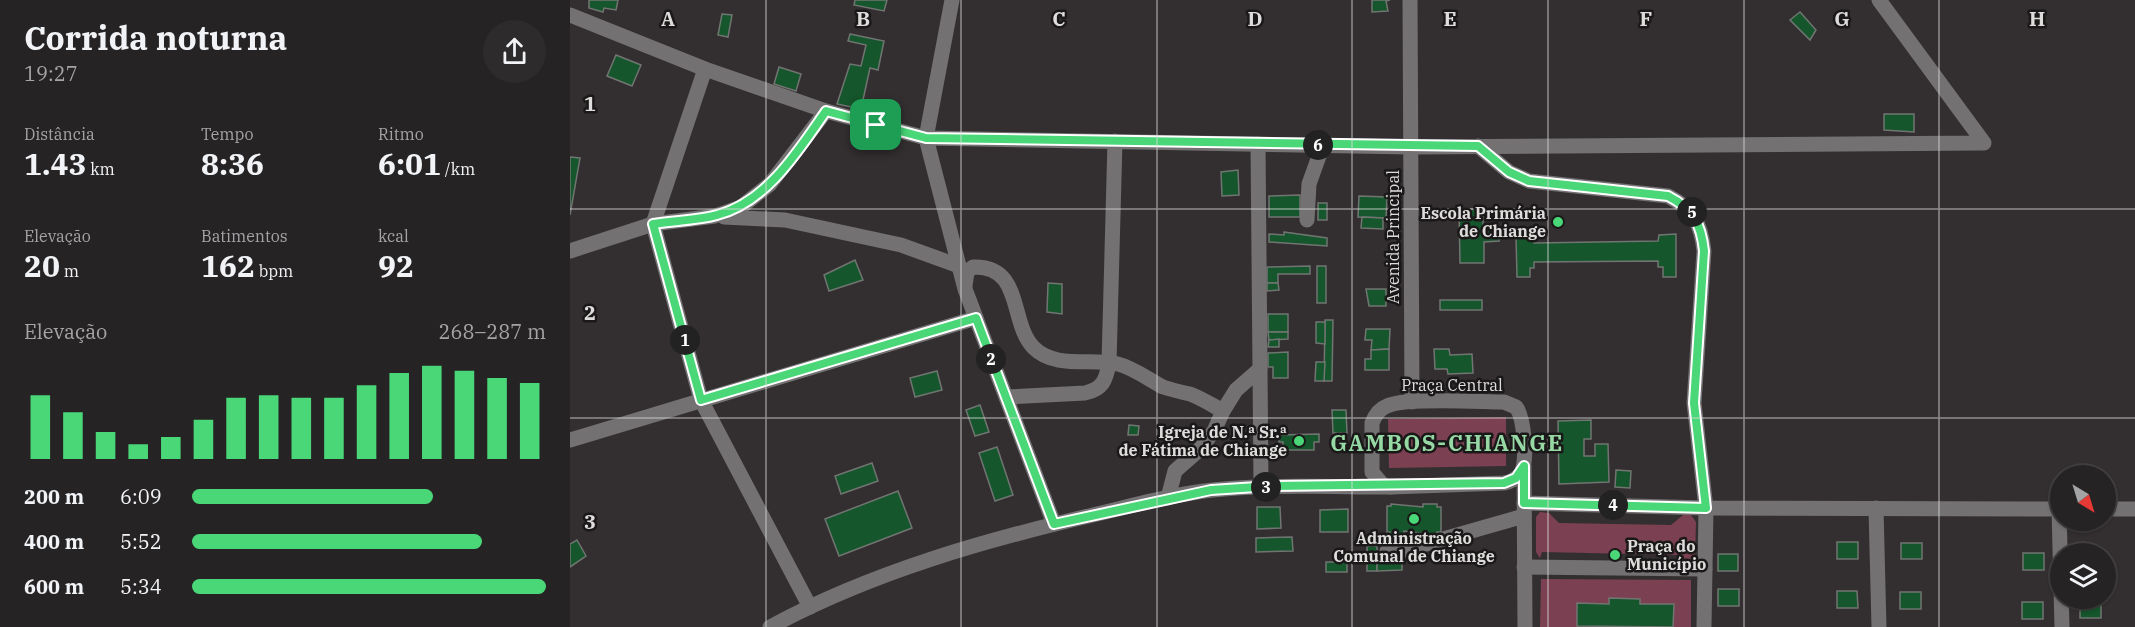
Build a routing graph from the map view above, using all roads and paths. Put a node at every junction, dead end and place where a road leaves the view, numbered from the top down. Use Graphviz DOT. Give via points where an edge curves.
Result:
graph roads {
  1 [pos="952,0"];
  2 [pos="1410,0"];
  3 [pos="1879,0"];
  4 [pos="570,15"];
  5 [pos="705,69"];
  6 [pos="826,111"];
  7 [pos="926,138"];
  8 [pos="1115,141"];
  9 [pos="1258,144"];
  10 [pos="1323,145"];
  11 [pos="1478,146"];
  12 [pos="1411,147"];
  13 [pos="716,216"];
  14 [pos="1307,220"];
  15 [pos="653,224"];
  16 [pos="570,251"];
  17 [pos="959,266"];
  18 [pos="965,289"];
  19 [pos="976,318"];
  20 [pos="1109,363"];
  21 [pos="1260,369"];
  22 [pos="1006,397"];
  23 [pos="701,400"];
  24 [pos="1412,402"];
  25 [pos="1223,411"];
  26 [pos="570,440"];
  27 [pos="1524,466"];
  28 [pos="1261,487"];
  29 [pos="1391,487"];
  30 [pos="1168,498"];
  31 [pos="1706,508"];
  32 [pos="1876,508"];
  33 [pos="2050,509"];
  34 [pos="2116,509"];
  35 [pos="2135,509"];
  36 [pos="1524,510"];
  37 [pos="1054,524"];
  38 [pos="2060,531"];
  39 [pos="1387,551"];
  40 [pos="1524,567"];
  41 [pos="1705,569"];
  42 [pos="810,607"];
  43 [pos="770,627"];
  44 [pos="1525,627"];
  45 [pos="1704,627"];
  46 [pos="1880,627"];
  47 [pos="2061,627"];
  1 -- 7 [label="street"];
  2 -- 12 [label="street, Avenida Principal"];
  3 -- 11 [label="street" via="1984,143"];
  4 -- 5 [label="street"];
  5 -- 6 [label="street"];
  5 -- 15 [label="street"];
  6 -- 7 [label="street"];
  6 -- 13 [label="street" via="770,184 741,207"];
  7 -- 8 [label="street"];
  7 -- 17 [label="street"];
  8 -- 9 [label="street"];
  8 -- 20 [label="street"];
  9 -- 10 [label="street"];
  9 -- 21 [label="street"];
  10 -- 12 [label="street"];
  10 -- 14 [label="street" via="1309,184"];
  11 -- 12 [label="street"];
  11 -- 31 [label="street" via="1509,172 1529,181 1668,196 1695,215 1704,251 1694,403"];
  12 -- 24 [label="street, Avenida Principal"];
  13 -- 15 [label="street"];
  13 -- 17 [label="street" via="785,220 901,245"];
  15 -- 16 [label="street"];
  15 -- 23 [label="street"];
  17 -- 18 [label="street"];
  18 -- 19 [label="street"];
  18 -- 20 [label="street" via="967,272 973,267 1000,275 1012,290 1023,331 1034,348 1048,357"];
  19 -- 22 [label="street"];
  19 -- 23 [label="street"];
  20 -- 22 [label="street" via="1104,383 1096,390"];
  20 -- 25 [label="street" via="1120,364 1165,388 1192,395"];
  21 -- 25 [label="street" via="1236,390"];
  21 -- 28 [label="street"];
  22 -- 37 [label="street"];
  23 -- 26 [label="street"];
  23 -- 42 [label="street"];
  24 -- 27 [label="street, Praça Central" via="1511,403 1523,419"];
  24 -- 29 [label="street, Praça Central" via="1387,405 1372,423 1372,472"];
  25 -- 30 [label="street" via="1200,449 1175,471"];
  27 -- 29 [label="street" via="1516,478 1504,483"];
  27 -- 36 [label="street"];
  28 -- 29 [label="street"];
  28 -- 30 [label="street"];
  30 -- 37 [label="street"];
  31 -- 32 [label="street"];
  31 -- 36 [label="street"];
  31 -- 41 [label="street"];
  32 -- 33 [label="street"];
  32 -- 46 [label="street"];
  34 -- 35 [label="street"];
  36 -- 39 [label="street" via="1401,551"];
  36 -- 40 [label="street"];
  37 -- 42 [label="street" via="908,566"];
  38 -- 47 [label="street"];
  40 -- 41 [label="street"];
  40 -- 44 [label="street"];
  41 -- 45 [label="street"];
  42 -- 43 [label="street"];
}
